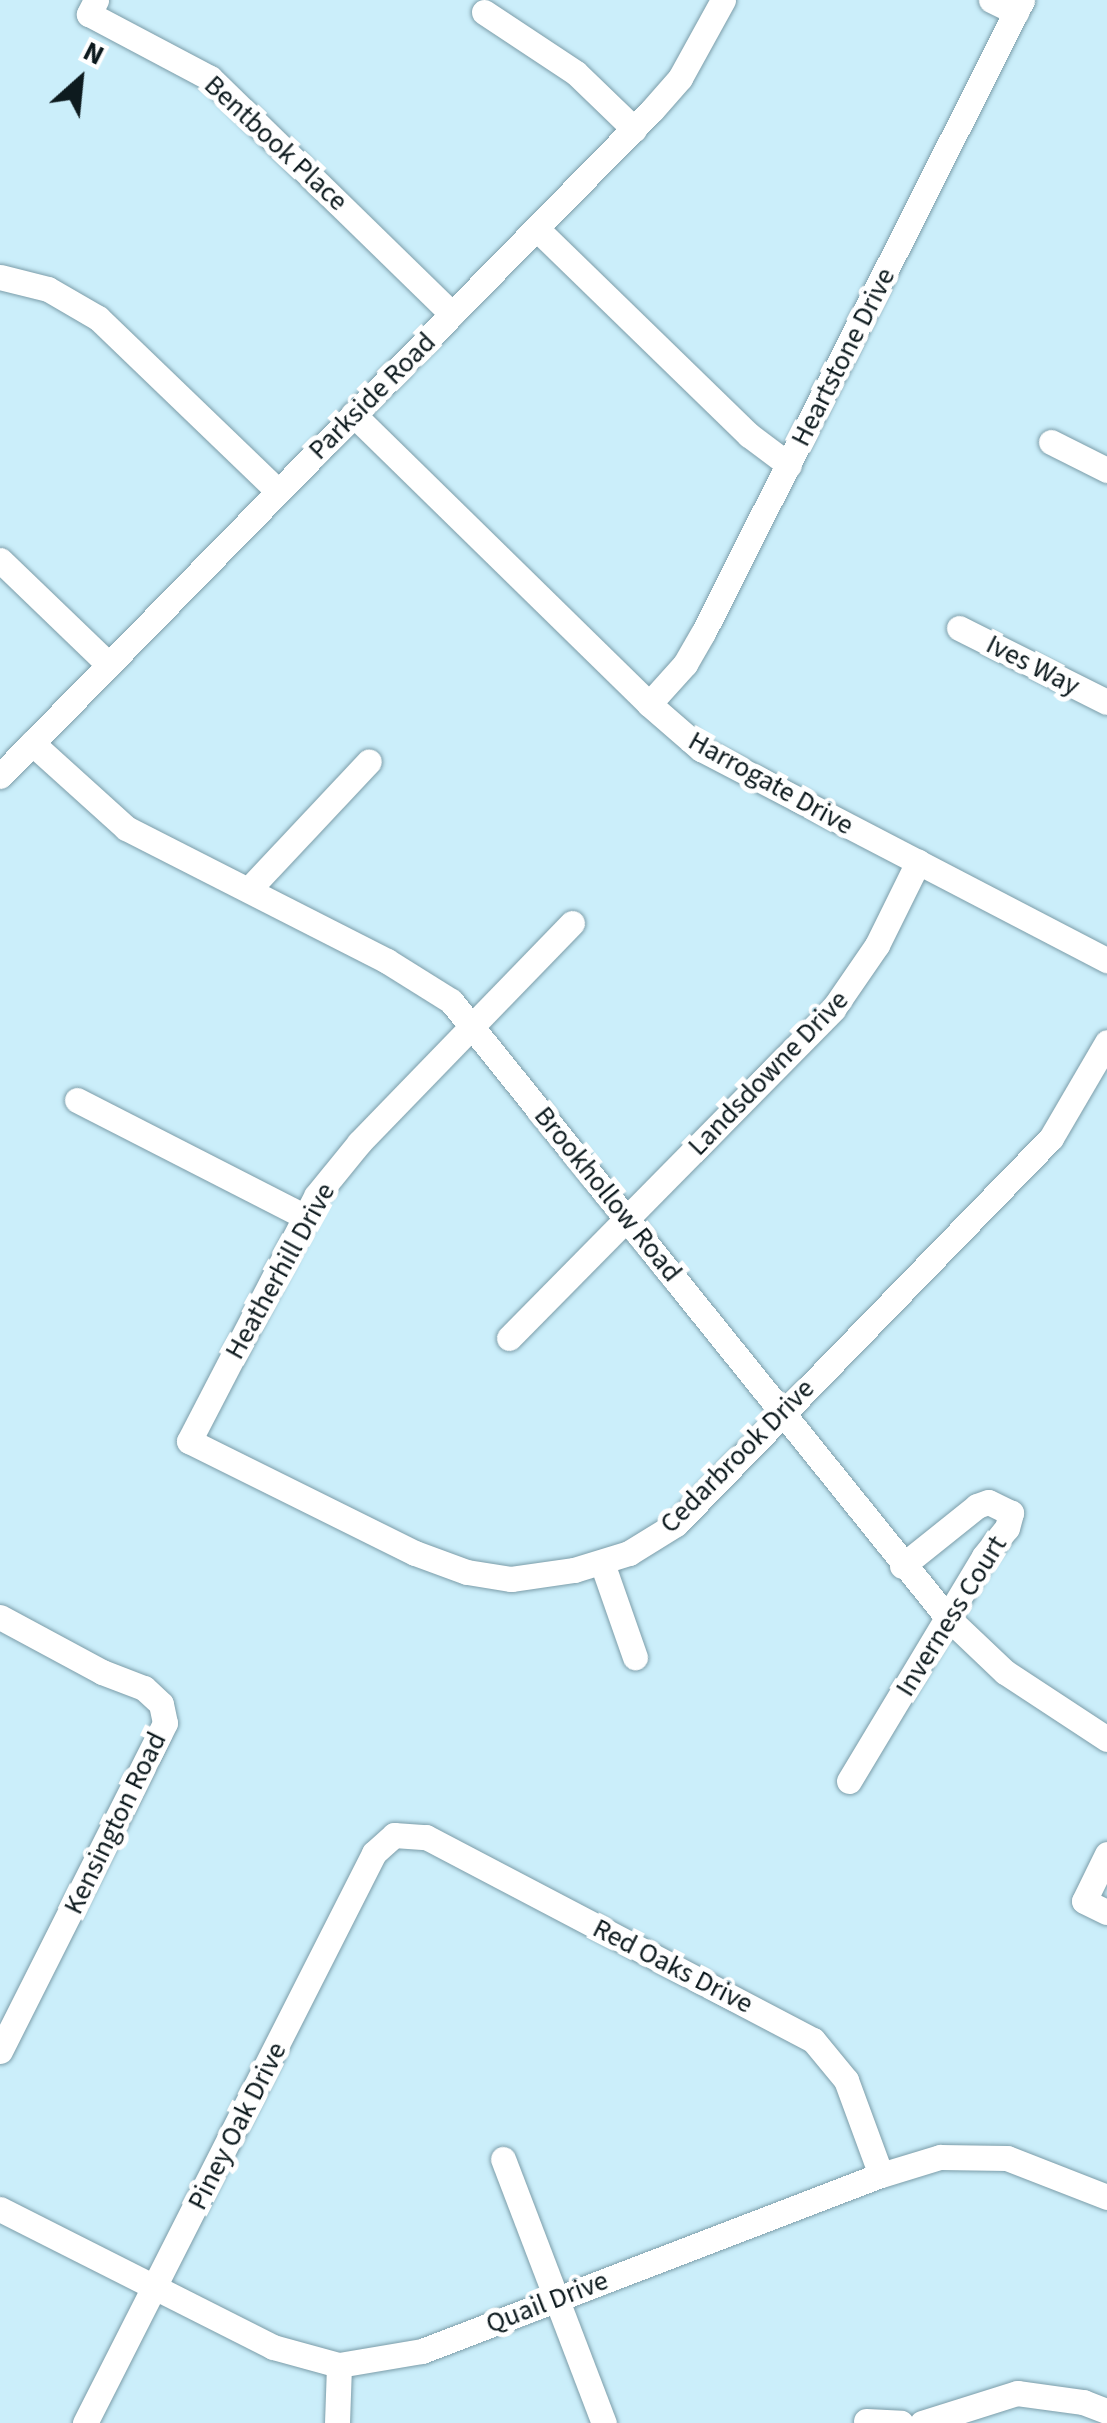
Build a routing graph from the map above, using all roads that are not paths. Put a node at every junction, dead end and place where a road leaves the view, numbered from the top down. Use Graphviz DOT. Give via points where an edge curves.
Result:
graph roads {
  1 [pos="96,0"];
  2 [pos="723,0"];
  3 [pos="991,0"];
  4 [pos="1019,6"];
  5 [pos="484,12"];
  6 [pos="634,129"];
  7 [pos="537,229"];
  8 [pos="0,277"];
  9 [pos="452,314"];
  10 [pos="353,414"];
  11 [pos="1051,442"];
  12 [pos="789,465"];
  13 [pos="1107,470"];
  14 [pos="278,491"];
  15 [pos="0,560"];
  16 [pos="959,628"];
  17 [pos="109,665"];
  18 [pos="1107,702"];
  19 [pos="649,704"];
  20 [pos="32,743"];
  21 [pos="370,761"];
  22 [pos="2,768"];
  23 [pos="918,862"];
  24 [pos="249,889"];
  25 [pos="572,924"];
  26 [pos="1107,960"];
  27 [pos="472,1027"];
  28 [pos="1107,1042"];
  29 [pos="77,1100"];
  30 [pos="304,1216"];
  31 [pos="627,1216"];
  32 [pos="509,1338"];
  33 [pos="782,1413"];
  34 [pos="190,1441"];
  35 [pos="602,1563"];
  36 [pos="902,1566"];
  37 [pos="0,1617"];
  38 [pos="948,1617"];
  39 [pos="635,1658"];
  40 [pos="1107,1739"];
  41 [pos="849,1781"];
  42 [pos="394,1835"];
  43 [pos="1107,1854"];
  44 [pos="1107,1912"];
  45 [pos="0,2052"];
  46 [pos="503,2159"];
  47 [pos="881,2174"];
  48 [pos="1107,2197"];
  49 [pos="0,2209"];
  50 [pos="154,2288"];
  51 [pos="556,2298"];
  52 [pos="339,2366"];
  53 [pos="1107,2411"];
  54 [pos="866,2421"];
  55 [pos="86,2423"];
  56 [pos="337,2423"];
  57 [pos="604,2423"];
  58 [pos="901,2423"];
  59 [pos="922,2423"];
  1 -- 9 [label="street, Bentbook Place" via="88,14 210,78"];
  2 -- 6 [label="street, Parkside Road" via="680,78"];
  3 -- 4 [label="street"];
  4 -- 12 [label="street, Heartstone Drive"];
  5 -- 6 [label="street" via="576,73"];
  6 -- 7 [label="street, Parkside Road"];
  7 -- 9 [label="street, Parkside Road"];
  7 -- 12 [label="street" via="748,434"];
  8 -- 14 [label="street" via="48,289 98,318"];
  9 -- 10 [label="street, Parkside Road"];
  10 -- 14 [label="street, Parkside Road"];
  10 -- 19 [label="street, Harrogate Drive"];
  11 -- 13 [label="street"];
  12 -- 19 [label="street, Heartstone Drive" via="692,654"];
  14 -- 17 [label="street, Parkside Road"];
  15 -- 17 [label="street"];
  16 -- 18 [label="street, Ives Way"];
  17 -- 20 [label="street, Parkside Road"];
  19 -- 23 [label="street, Harrogate Drive" via="730,768"];
  20 -- 22 [label="street, Parkside Road"];
  20 -- 24 [label="street, Brookhollow Road" via="112,818"];
  21 -- 24 [label="street"];
  23 -- 26 [label="street, Harrogate Drive"];
  23 -- 31 [label="street, Landsdowne Drive" via="877,944 832,1009"];
  24 -- 27 [label="street, Brookhollow Road" via="439,991"];
  25 -- 27 [label="street, Heatherhill Drive"];
  27 -- 30 [label="street, Heatherhill Drive" via="339,1165"];
  27 -- 31 [label="street, Brookhollow Road"];
  28 -- 33 [label="street, Cedarbrook Drive" via="1051,1138"];
  29 -- 30 [label="street"];
  30 -- 34 [label="street, Heatherhill Drive"];
  31 -- 32 [label="street, Landsdowne Drive"];
  31 -- 33 [label="street, Brookhollow Road"];
  33 -- 35 [label="street, Cedarbrook Drive" via="676,1524"];
  33 -- 36 [label="street, Brookhollow Road"];
  34 -- 35 [label="street, Cedarbrook Drive" via="466,1572 511,1579"];
  35 -- 39 [label="street"];
  36 -- 38 [label="street, Brookhollow Road"];
  36 -- 38 [label="street, Inverness Court" via="978,1506 1006,1508 1006,1528"];
  37 -- 45 [label="street, Kensington Road" via="144,1688 160,1704 166,1723"];
  38 -- 40 [label="street, Brookhollow Road" via="1004,1672"];
  38 -- 41 [label="street, Inverness Court"];
  42 -- 47 [label="street, Red Oaks Drive" via="426,1837 813,2040 846,2080"];
  42 -- 50 [label="street, Piney Oak Drive" via="374,1853"];
  43 -- 44 [label="street" via="1084,1901"];
  46 -- 51 [label="street"];
  47 -- 48 [label="street, Quail Drive" via="940,2157 989,2155"];
  47 -- 51 [label="street, Quail Drive"];
  49 -- 50 [label="street, Quail Drive"];
  50 -- 52 [label="street, Quail Drive" via="273,2347"];
  50 -- 55 [label="street, Piney Oak Drive"];
  51 -- 52 [label="street, Quail Drive" via="422,2351"];
  51 -- 57 [label="street"];
  52 -- 56 [label="street"];
  53 -- 59 [label="street" via="1017,2393"];
  54 -- 58 [label="street"];
}
